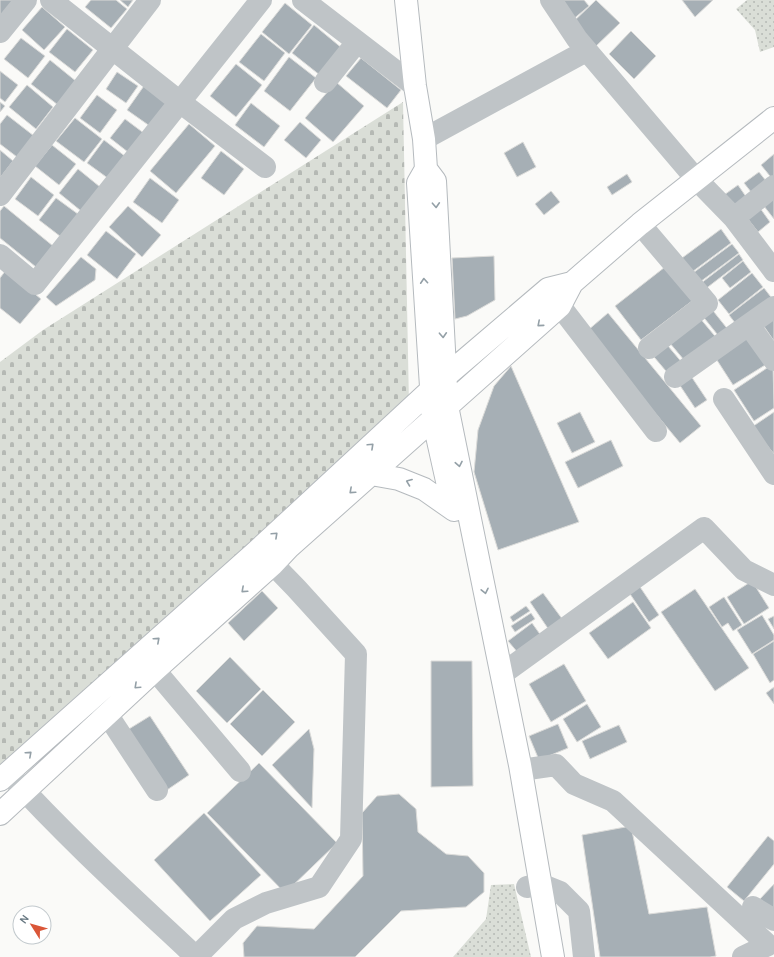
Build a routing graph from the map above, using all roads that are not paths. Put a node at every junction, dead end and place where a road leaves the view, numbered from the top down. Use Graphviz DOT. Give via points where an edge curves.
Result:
graph roads {
  1 [pos="26,0"];
  2 [pos="51,0"];
  3 [pos="150,0"];
  4 [pos="261,0"];
  5 [pos="303,0"];
  6 [pos="406,0"];
  7 [pos="551,0"];
  8 [pos="0,32"];
  9 [pos="357,42"];
  10 [pos="113,49"];
  11 [pos="586,51"];
  12 [pos="325,82"];
  13 [pos="415,86"];
  14 [pos="180,102"];
  15 [pos="774,118"];
  16 [pos="424,139"];
  17 [pos="265,167"];
  18 [pos="696,179"];
  19 [pos="774,186"];
  20 [pos="0,195"];
  21 [pos="734,218"];
  22 [pos="640,224"];
  23 [pos="0,256"];
  24 [pos="774,270"];
  25 [pos="572,283"];
  26 [pos="560,306"];
  27 [pos="774,307"];
  28 [pos="749,325"];
  29 [pos="649,348"];
  30 [pos="774,360"];
  31 [pos="675,378"];
  32 [pos="438,383"];
  33 [pos="724,399"];
  34 [pos="440,412"];
  35 [pos="656,431"];
  36 [pos="371,474"];
  37 [pos="774,474"];
  38 [pos="454,510"];
  39 [pos="266,557"];
  40 [pos="774,585"];
  41 [pos="148,662"];
  42 [pos="502,674"];
  43 [pos="94,697"];
  44 [pos="107,714"];
  45 [pos="521,770"];
  46 [pos="240,771"];
  47 [pos="4,777"];
  48 [pos="157,790"];
  49 [pos="24,791"];
  50 [pos="0,814"];
  51 [pos="534,885"];
  52 [pos="753,907"];
  53 [pos="774,920"];
  54 [pos="196,957"];
  55 [pos="538,957"];
  56 [pos="553,957"];
  57 [pos="584,957"];
  58 [pos="743,957"];
  1 -- 8 [label="street"];
  2 -- 10 [label="street"];
  3 -- 10 [label="street"];
  4 -- 14 [label="street"];
  5 -- 9 [label="street"];
  6 -- 13 [label="main road"];
  7 -- 11 [label="street"];
  9 -- 12 [label="street"];
  9 -- 13 [label="street"];
  10 -- 14 [label="street"];
  10 -- 20 [label="street"];
  11 -- 16 [label="street"];
  11 -- 18 [label="street"];
  13 -- 16 [label="main road"];
  14 -- 17 [label="street"];
  14 -- 23 [label="street" via="35,284"];
  15 -- 18 [label="main road"];
  16 -- 32 [label="main road" via="426,169 435,181"];
  18 -- 21 [label="street"];
  18 -- 22 [label="main road"];
  19 -- 21 [label="street"];
  21 -- 24 [label="street"];
  22 -- 25 [label="main road"];
  22 -- 29 [label="street" via="707,303"];
  25 -- 26 [label="main road"];
  25 -- 32 [label="main road" via="548,289"];
  26 -- 34 [label="main road, one-way"];
  26 -- 35 [label="street"];
  27 -- 28 [label="street"];
  28 -- 30 [label="street"];
  28 -- 31 [label="street"];
  32 -- 34 [label="main road"];
  39 -- 32 [label="main road, one-way"];
  33 -- 37 [label="street"];
  34 -- 36 [label="main road"];
  34 -- 38 [label="main road"];
  34 -- 42 [label="main road, one-way"];
  38 -- 36 [label="main road, one-way" via="424,488 399,479"];
  36 -- 39 [label="main road, one-way" via="289,547"];
  38 -- 51 [label="main road" via="506,768"];
  39 -- 41 [label="main road"];
  39 -- 54 [label="street" via="356,654 351,839 319,888 266,902 234,919"];
  40 -- 42 [label="street" via="744,570 704,528"];
  41 -- 43 [label="main road"];
  41 -- 44 [label="main road, one-way"];
  41 -- 46 [label="street"];
  42 -- 45 [label="main road"];
  43 -- 44 [label="street"];
  47 -- 43 [label="main road, one-way"];
  44 -- 48 [label="street"];
  44 -- 49 [label="main road"];
  45 -- 51 [label="main road"];
  45 -- 58 [label="street" via="556,765 574,784 613,801 768,945"];
  47 -- 49 [label="street"];
  49 -- 50 [label="main road"];
  49 -- 54 [label="street"];
  51 -- 55 [label="main road"];
  51 -- 56 [label="main road"];
  51 -- 57 [label="street" via="560,892 579,911"];
  52 -- 53 [label="street"];
}
